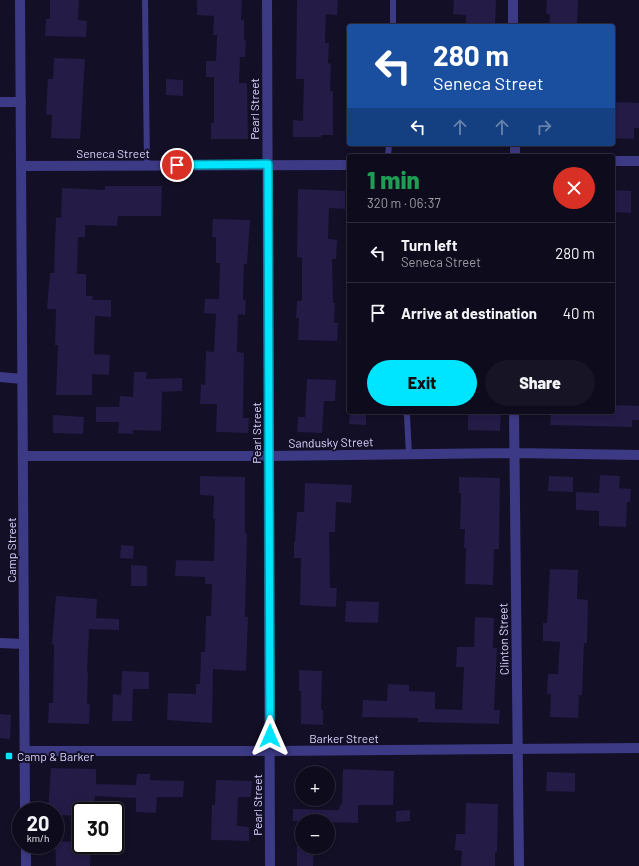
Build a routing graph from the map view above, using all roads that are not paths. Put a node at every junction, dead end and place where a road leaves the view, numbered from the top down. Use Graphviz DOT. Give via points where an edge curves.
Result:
graph roads {
  1 [pos="20,0"];
  2 [pos="145,0"];
  3 [pos="267,0"];
  4 [pos="392,0"];
  5 [pos="513,0"];
  6 [pos="393,24"];
  7 [pos="513,24"];
  8 [pos="0,102"];
  9 [pos="21,102"];
  10 [pos="615,161"];
  11 [pos="639,161"];
  12 [pos="268,164"];
  13 [pos="347,165"];
  14 [pos="21,166"];
  15 [pos="147,166"];
  16 [pos="0,377"];
  17 [pos="22,379"];
  18 [pos="406,414"];
  19 [pos="514,414"];
  20 [pos="514,453"];
  21 [pos="409,454"];
  22 [pos="639,455"];
  23 [pos="23,456"];
  24 [pos="269,456"];
  25 [pos="0,643"];
  26 [pos="24,644"];
  27 [pos="639,748"];
  28 [pos="25,750"];
  29 [pos="517,750"];
  30 [pos="270,752"];
  31 [pos="25,802"];
  32 [pos="26,854"];
  33 [pos="26,866"];
  34 [pos="270,866"];
  35 [pos="519,866"];
  1 -- 9 [label="street, Camp Street"];
  2 -- 15 [label="lane"];
  3 -- 12 [label="street, Pearl Street"];
  4 -- 6 [label="lane"];
  5 -- 7 [label="street"];
  8 -- 9 [label="street"];
  9 -- 14 [label="street, Camp Street"];
  10 -- 11 [label="street"];
  12 -- 13 [label="street, Seneca Street"];
  12 -- 15 [label="street, Seneca Street"];
  12 -- 24 [label="street, Pearl Street"];
  14 -- 15 [label="street, Seneca Street"];
  14 -- 17 [label="street, Camp Street"];
  16 -- 17 [label="street"];
  17 -- 23 [label="street, Camp Street"];
  18 -- 21 [label="lane"];
  19 -- 20 [label="street, Clinton Street"];
  20 -- 21 [label="street, Sandusky Street"];
  20 -- 22 [label="street, Sandusky Street"];
  20 -- 29 [label="street, Clinton Street"];
  21 -- 24 [label="street, Sandusky Street"];
  23 -- 24 [label="street, Sandusky Street"];
  23 -- 26 [label="street, Camp Street"];
  24 -- 30 [label="street, Pearl Street"];
  25 -- 26 [label="street"];
  26 -- 28 [label="street, Camp Street"];
  27 -- 29 [label="street, Barker Street"];
  28 -- 30 [label="street, Barker Street"];
  28 -- 31 [label="street, Camp Street"];
  29 -- 30 [label="street, Barker Street"];
  29 -- 35 [label="street, Clinton Street"];
  30 -- 34 [label="street, Pearl Street"];
  32 -- 33 [label="street"];
}
